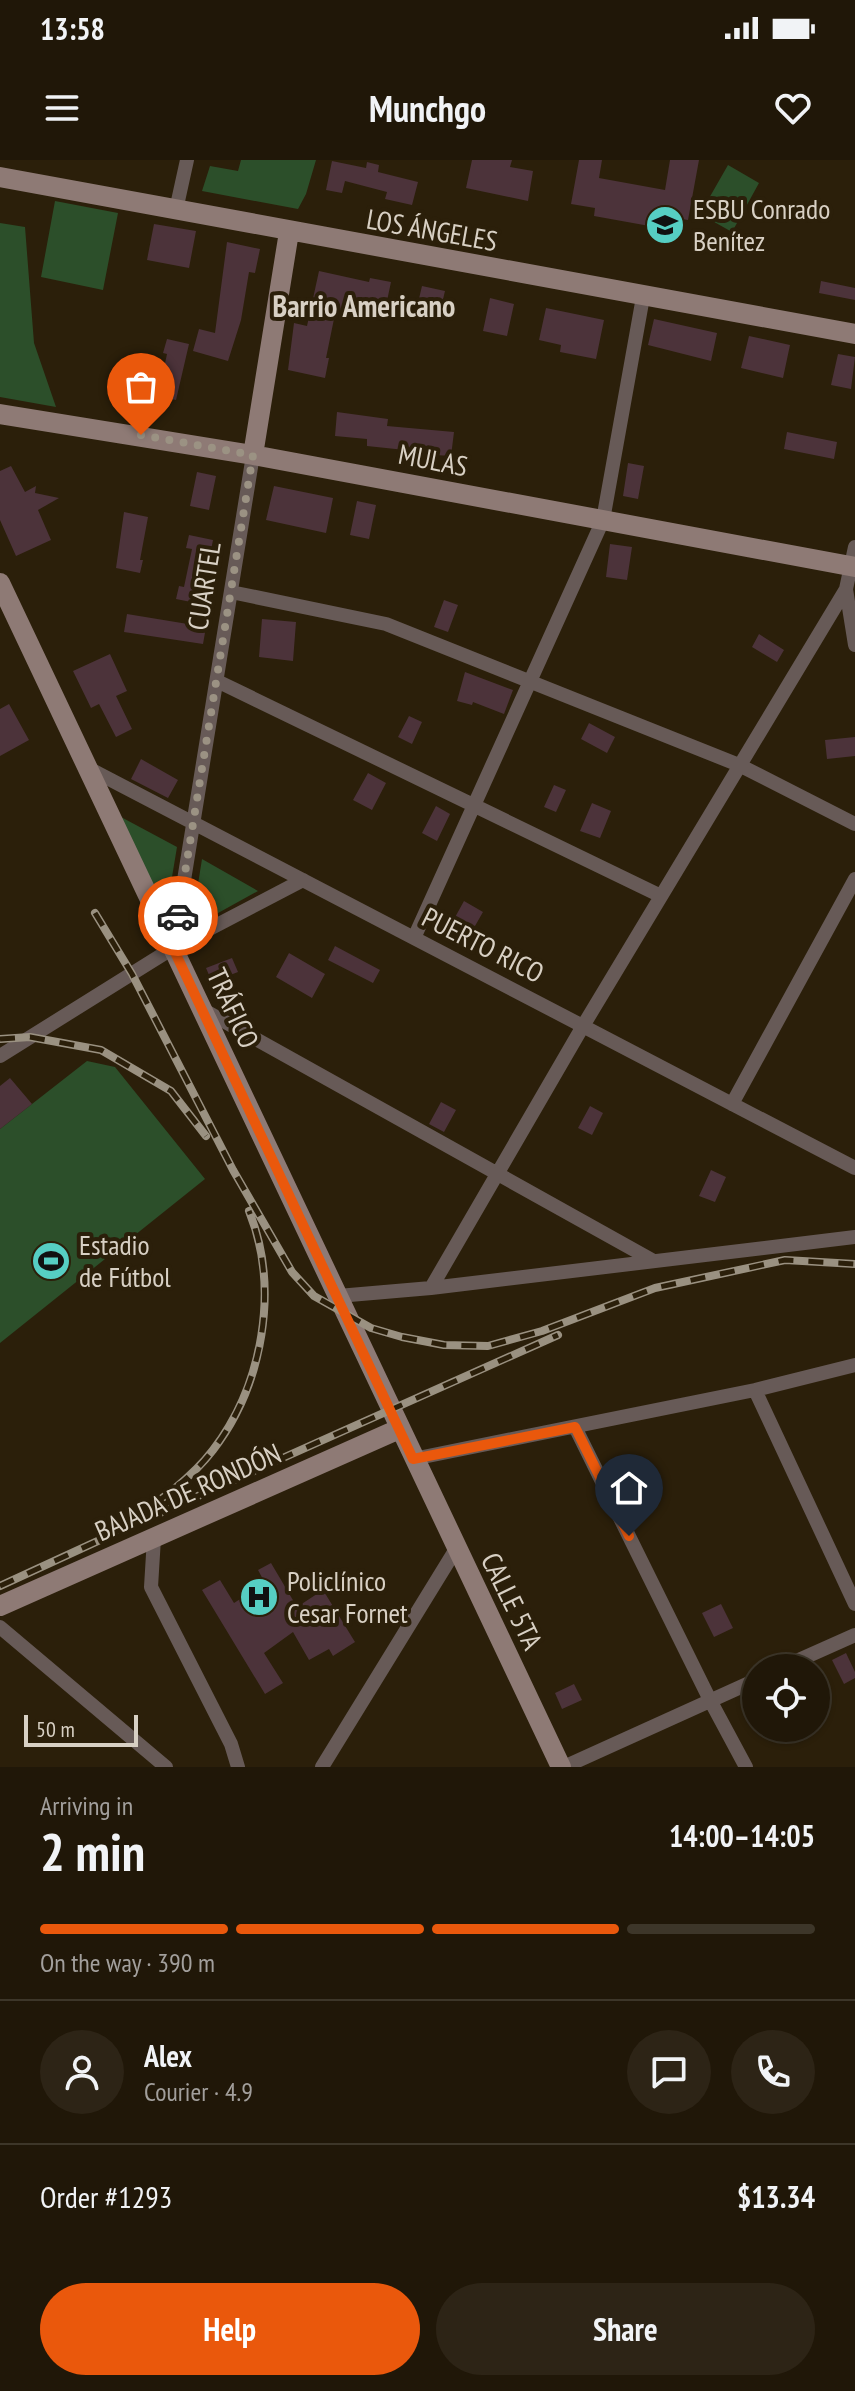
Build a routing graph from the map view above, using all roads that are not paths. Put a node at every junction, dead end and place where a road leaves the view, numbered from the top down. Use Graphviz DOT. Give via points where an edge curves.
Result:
graph roads {
  1 [pos="187,160"];
  2 [pos="0,177"];
  3 [pos="176,210"];
  4 [pos="289,232"];
  5 [pos="643,297"];
  6 [pos="855,334"];
  7 [pos="0,414"];
  8 [pos="253,455"];
  9 [pos="603,520"];
  10 [pos="854,560"];
  11 [pos="0,583"];
  12 [pos="846,589"];
  13 [pos="231,592"];
  14 [pos="855,645"];
  15 [pos="217,681"];
  16 [pos="531,681"];
  17 [pos="739,765"];
  18 [pos="88,768"];
  19 [pos="474,806"];
  20 [pos="194,823"];
  21 [pos="855,824"];
  22 [pos="855,879"];
  23 [pos="303,880"];
  24 [pos="661,896"];
  25 [pos="414,938"];
  26 [pos="173,948"];
  27 [pos="202,1009"];
  28 [pos="583,1026"];
  29 [pos="0,1056"];
  30 [pos="732,1104"];
  31 [pos="855,1168"];
  32 [pos="498,1175"];
  33 [pos="855,1237"];
  34 [pos="652,1260"];
  35 [pos="431,1288"];
  36 [pos="338,1296"];
  37 [pos="855,1365"];
  38 [pos="755,1390"];
  39 [pos="575,1427"];
  40 [pos="399,1429"];
  41 [pos="413,1459"];
  42 [pos="154,1538"];
  43 [pos="456,1549"];
  44 [pos="855,1604"];
  45 [pos="0,1606"];
  46 [pos="0,1627"];
  47 [pos="855,1635"];
  48 [pos="812,1654"];
  49 [pos="742,1686"];
  50 [pos="710,1700"];
  51 [pos="166,1767"];
  52 [pos="238,1767"];
  53 [pos="322,1767"];
  54 [pos="563,1767"];
  55 [pos="746,1767"];
  1 -- 3 [label="street"];
  2 -- 3 [label="street, LOS ÁNGELES"];
  3 -- 4 [label="street, LOS ÁNGELES"];
  4 -- 5 [label="street, LOS ÁNGELES"];
  4 -- 8 [label="street, CUARTEL"];
  5 -- 6 [label="street, LOS ÁNGELES"];
  5 -- 9 [label="street"];
  7 -- 8 [label="street, MULAS"];
  8 -- 9 [label="street, MULAS"];
  8 -- 13 [label="street, CUARTEL"];
  9 -- 10 [label="street, MULAS"];
  9 -- 16 [label="street"];
  10 -- 12 [label="street"];
  11 -- 18 [label="street, TRÁFICO"];
  12 -- 14 [label="street"];
  12 -- 17 [label="street"];
  13 -- 15 [label="street, CUARTEL"];
  13 -- 16 [label="street" via="386,624"];
  15 -- 19 [label="street"];
  15 -- 20 [label="street, CUARTEL"];
  16 -- 17 [label="street"];
  16 -- 19 [label="street"];
  17 -- 21 [label="street"];
  17 -- 24 [label="street"];
  18 -- 20 [label="street, PUERTO RICO"];
  18 -- 26 [label="street, TRÁFICO"];
  19 -- 24 [label="street"];
  19 -- 25 [label="street"];
  20 -- 23 [label="street, PUERTO RICO"];
  20 -- 26 [label="street, CUARTEL"];
  22 -- 30 [label="street"];
  23 -- 25 [label="street, PUERTO RICO"];
  23 -- 26 [label="street"];
  24 -- 28 [label="street"];
  25 -- 28 [label="street, PUERTO RICO"];
  26 -- 27 [label="street, TRÁFICO"];
  26 -- 29 [label="street"];
  27 -- 32 [label="street"];
  27 -- 36 [label="street, TRÁFICO"];
  28 -- 30 [label="street, PUERTO RICO"];
  28 -- 32 [label="street"];
  30 -- 31 [label="street, PUERTO RICO"];
  32 -- 34 [label="street"];
  32 -- 35 [label="street"];
  33 -- 34 [label="street"];
  34 -- 35 [label="street"];
  35 -- 36 [label="street"];
  36 -- 40 [label="street, TRÁFICO"];
  37 -- 38 [label="street"];
  38 -- 39 [label="street"];
  38 -- 44 [label="street"];
  39 -- 41 [label="street"];
  39 -- 50 [label="street"];
  40 -- 41 [label="street, TRÁFICO"];
  40 -- 42 [label="street, BAJADA DE RONDÓN"];
  41 -- 43 [label="street, CALLE 5TA"];
  42 -- 45 [label="street, BAJADA DE RONDÓN"];
  42 -- 52 [label="street" via="151,1587"];
  43 -- 53 [label="street"];
  43 -- 54 [label="street, CALLE 5TA"];
  46 -- 51 [label="street"];
  47 -- 48 [label="street"];
  49 -- 50 [label="street"];
  50 -- 54 [label="street"];
  50 -- 55 [label="street"];
}
